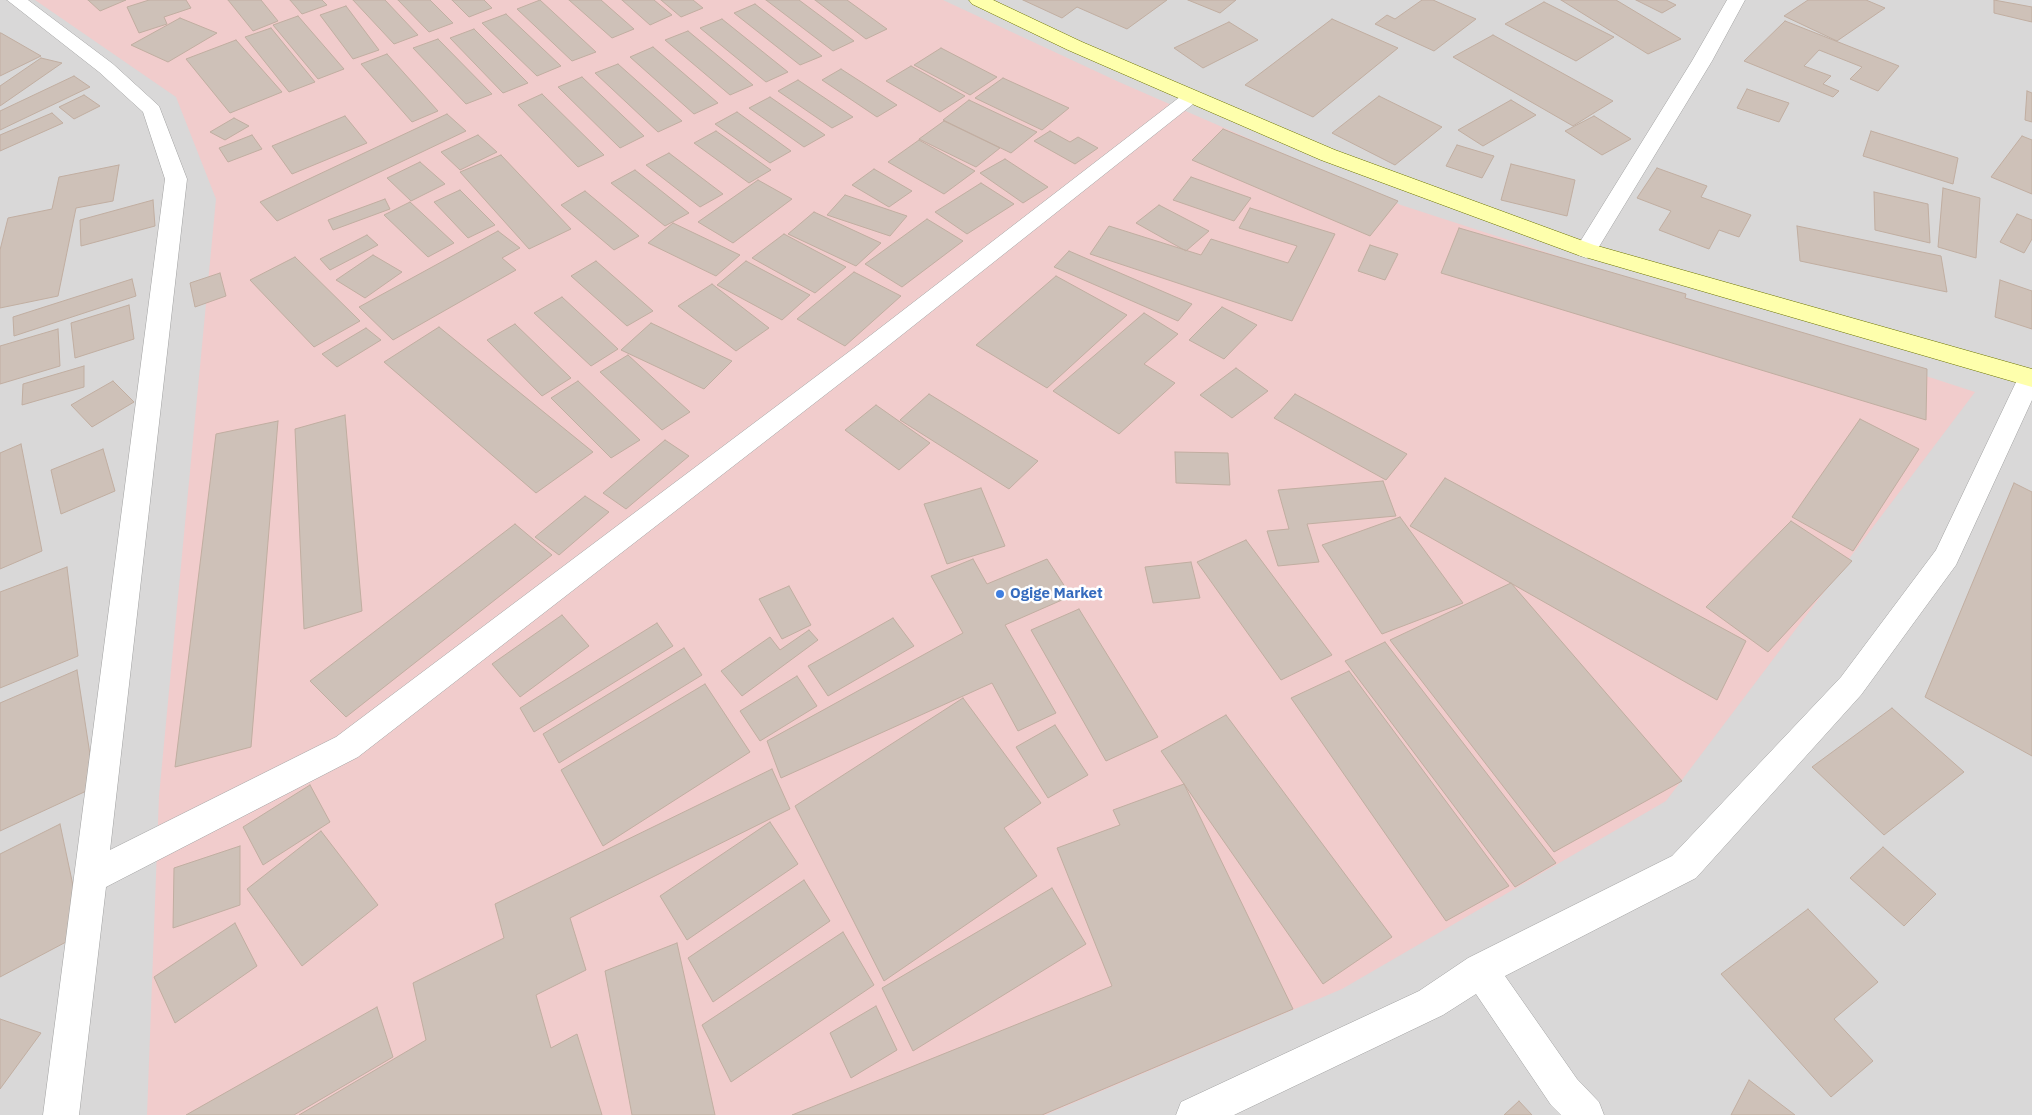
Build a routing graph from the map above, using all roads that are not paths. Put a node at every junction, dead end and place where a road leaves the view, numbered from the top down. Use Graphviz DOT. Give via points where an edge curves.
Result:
graph roads {
  1 [pos="978,0"];
  2 [pos="1736,0"];
  3 [pos="12,4"];
  4 [pos="1192,97"];
  5 [pos="1586,250"];
  6 [pos="2031,378"];
  7 [pos="92,876"];
  8 [pos="1480,970"];
  9 [pos="61,1115"];
  10 [pos="1194,1115"];
  11 [pos="1586,1115"];
  1 -- 4 [label="street"];
  2 -- 5 [label="street"];
  3 -- 7 [label="street" via="106,68 152,110 176,179"];
  4 -- 5 [label="street" via="1328,155"];
  4 -- 7 [label="street" via="866,351 346,747"];
  5 -- 6 [label="street"];
  6 -- 8 [label="street" via="1946,557 1851,686 1684,867"];
  7 -- 9 [label="street"];
  8 -- 10 [label="street" via="1431,1003"];
  8 -- 11 [label="street" via="1564,1092"];
}
